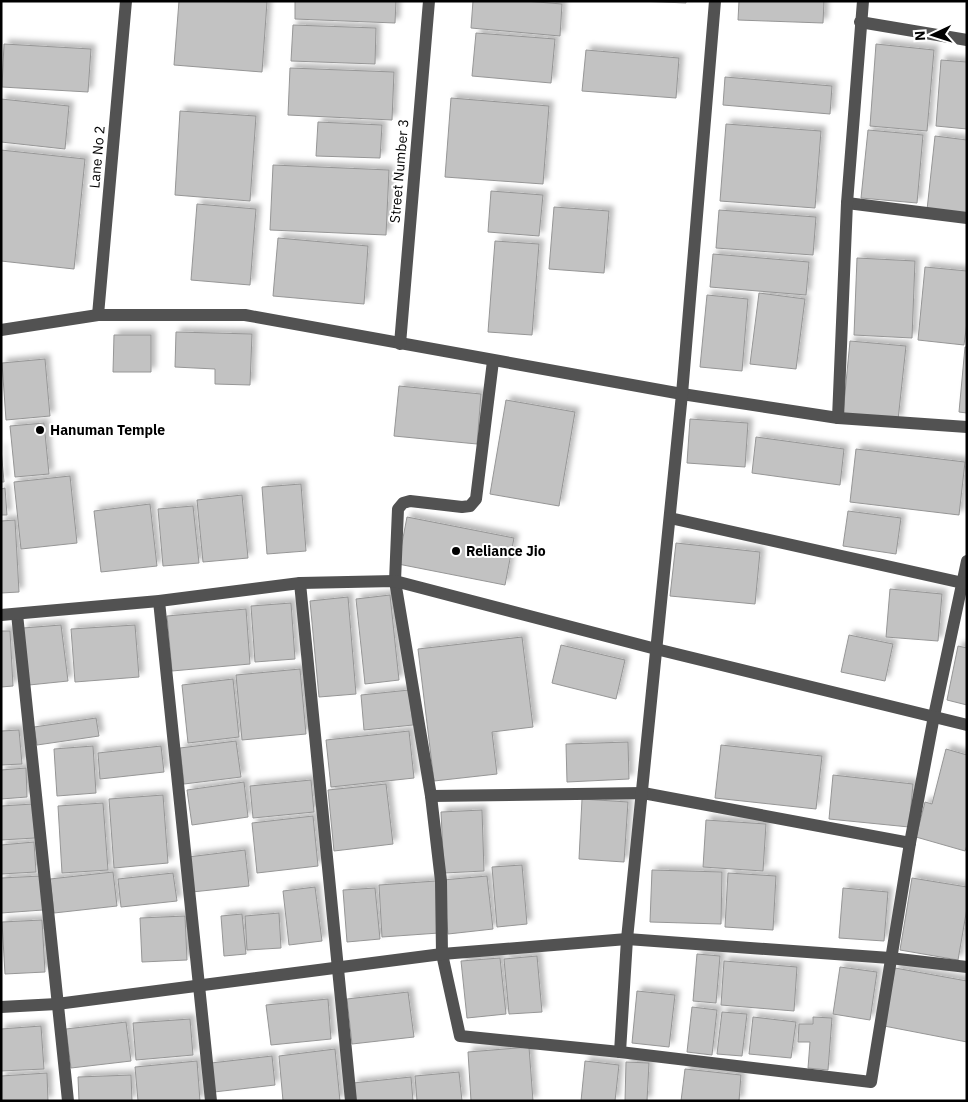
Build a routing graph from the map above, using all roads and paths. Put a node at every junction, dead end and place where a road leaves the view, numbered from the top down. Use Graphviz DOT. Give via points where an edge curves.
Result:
graph roads {
  1 [pos="126,1"];
  2 [pos="429,1"];
  3 [pos="715,1"];
  4 [pos="863,1"];
  5 [pos="860,22"];
  6 [pos="967,40"];
  7 [pos="847,204"];
  8 [pos="967,218"];
  9 [pos="98,315"];
  10 [pos="1,330"];
  11 [pos="400,344"];
  12 [pos="493,361"];
  13 [pos="682,394"];
  14 [pos="838,418"];
  15 [pos="967,427"];
  16 [pos="670,518"];
  17 [pos="967,561"];
  18 [pos="395,581"];
  19 [pos="300,583"];
  20 [pos="965,583"];
  21 [pos="159,601"];
  22 [pos="17,614"];
  23 [pos="1,615"];
  24 [pos="656,649"];
  25 [pos="934,716"];
  26 [pos="967,725"];
  27 [pos="643,793"];
  28 [pos="431,796"];
  29 [pos="910,843"];
  30 [pos="627,939"];
  31 [pos="442,954"];
  32 [pos="890,958"];
  33 [pos="967,967"];
  34 [pos="337,969"];
  35 [pos="200,984"];
  36 [pos="57,1004"];
  37 [pos="1,1007"];
  38 [pos="620,1052"];
  39 [pos="68,1101"];
  40 [pos="212,1101"];
  41 [pos="351,1101"];
  1 -- 9 [label="street, Lane No 2"];
  2 -- 11 [label="street, Street Number 3"];
  3 -- 13 [label="street"];
  4 -- 5 [label="street"];
  5 -- 6 [label="street"];
  5 -- 7 [label="street"];
  7 -- 8 [label="street"];
  7 -- 14 [label="street"];
  9 -- 10 [label="street"];
  9 -- 11 [label="street" via="245,315"];
  11 -- 12 [label="street"];
  12 -- 13 [label="street"];
  12 -- 18 [label="street" via="476,499 470,506 462,507 403,503 398,510"];
  13 -- 14 [label="street"];
  13 -- 16 [label="street"];
  14 -- 15 [label="street"];
  16 -- 20 [label="street"];
  16 -- 24 [label="street"];
  17 -- 20 [label="street"];
  18 -- 19 [label="street"];
  18 -- 24 [label="street"];
  18 -- 28 [label="street"];
  19 -- 21 [label="street"];
  19 -- 34 [label="street"];
  20 -- 25 [label="street"];
  21 -- 22 [label="street"];
  21 -- 35 [label="street"];
  22 -- 23 [label="street"];
  22 -- 36 [label="street"];
  24 -- 25 [label="street"];
  24 -- 27 [label="street"];
  25 -- 26 [label="street"];
  25 -- 29 [label="street"];
  27 -- 28 [label="street"];
  27 -- 29 [label="street"];
  27 -- 30 [label="street"];
  28 -- 31 [label="street" via="441,881"];
  29 -- 32 [label="street"];
  30 -- 31 [label="street"];
  30 -- 32 [label="street"];
  30 -- 38 [label="street"];
  31 -- 34 [label="street"];
  31 -- 38 [label="street" via="460,1036"];
  32 -- 33 [label="street"];
  32 -- 38 [label="street" via="871,1082"];
  34 -- 35 [label="street"];
  34 -- 41 [label="street"];
  35 -- 36 [label="street"];
  35 -- 40 [label="street"];
  36 -- 37 [label="street"];
  36 -- 39 [label="street"];
}
